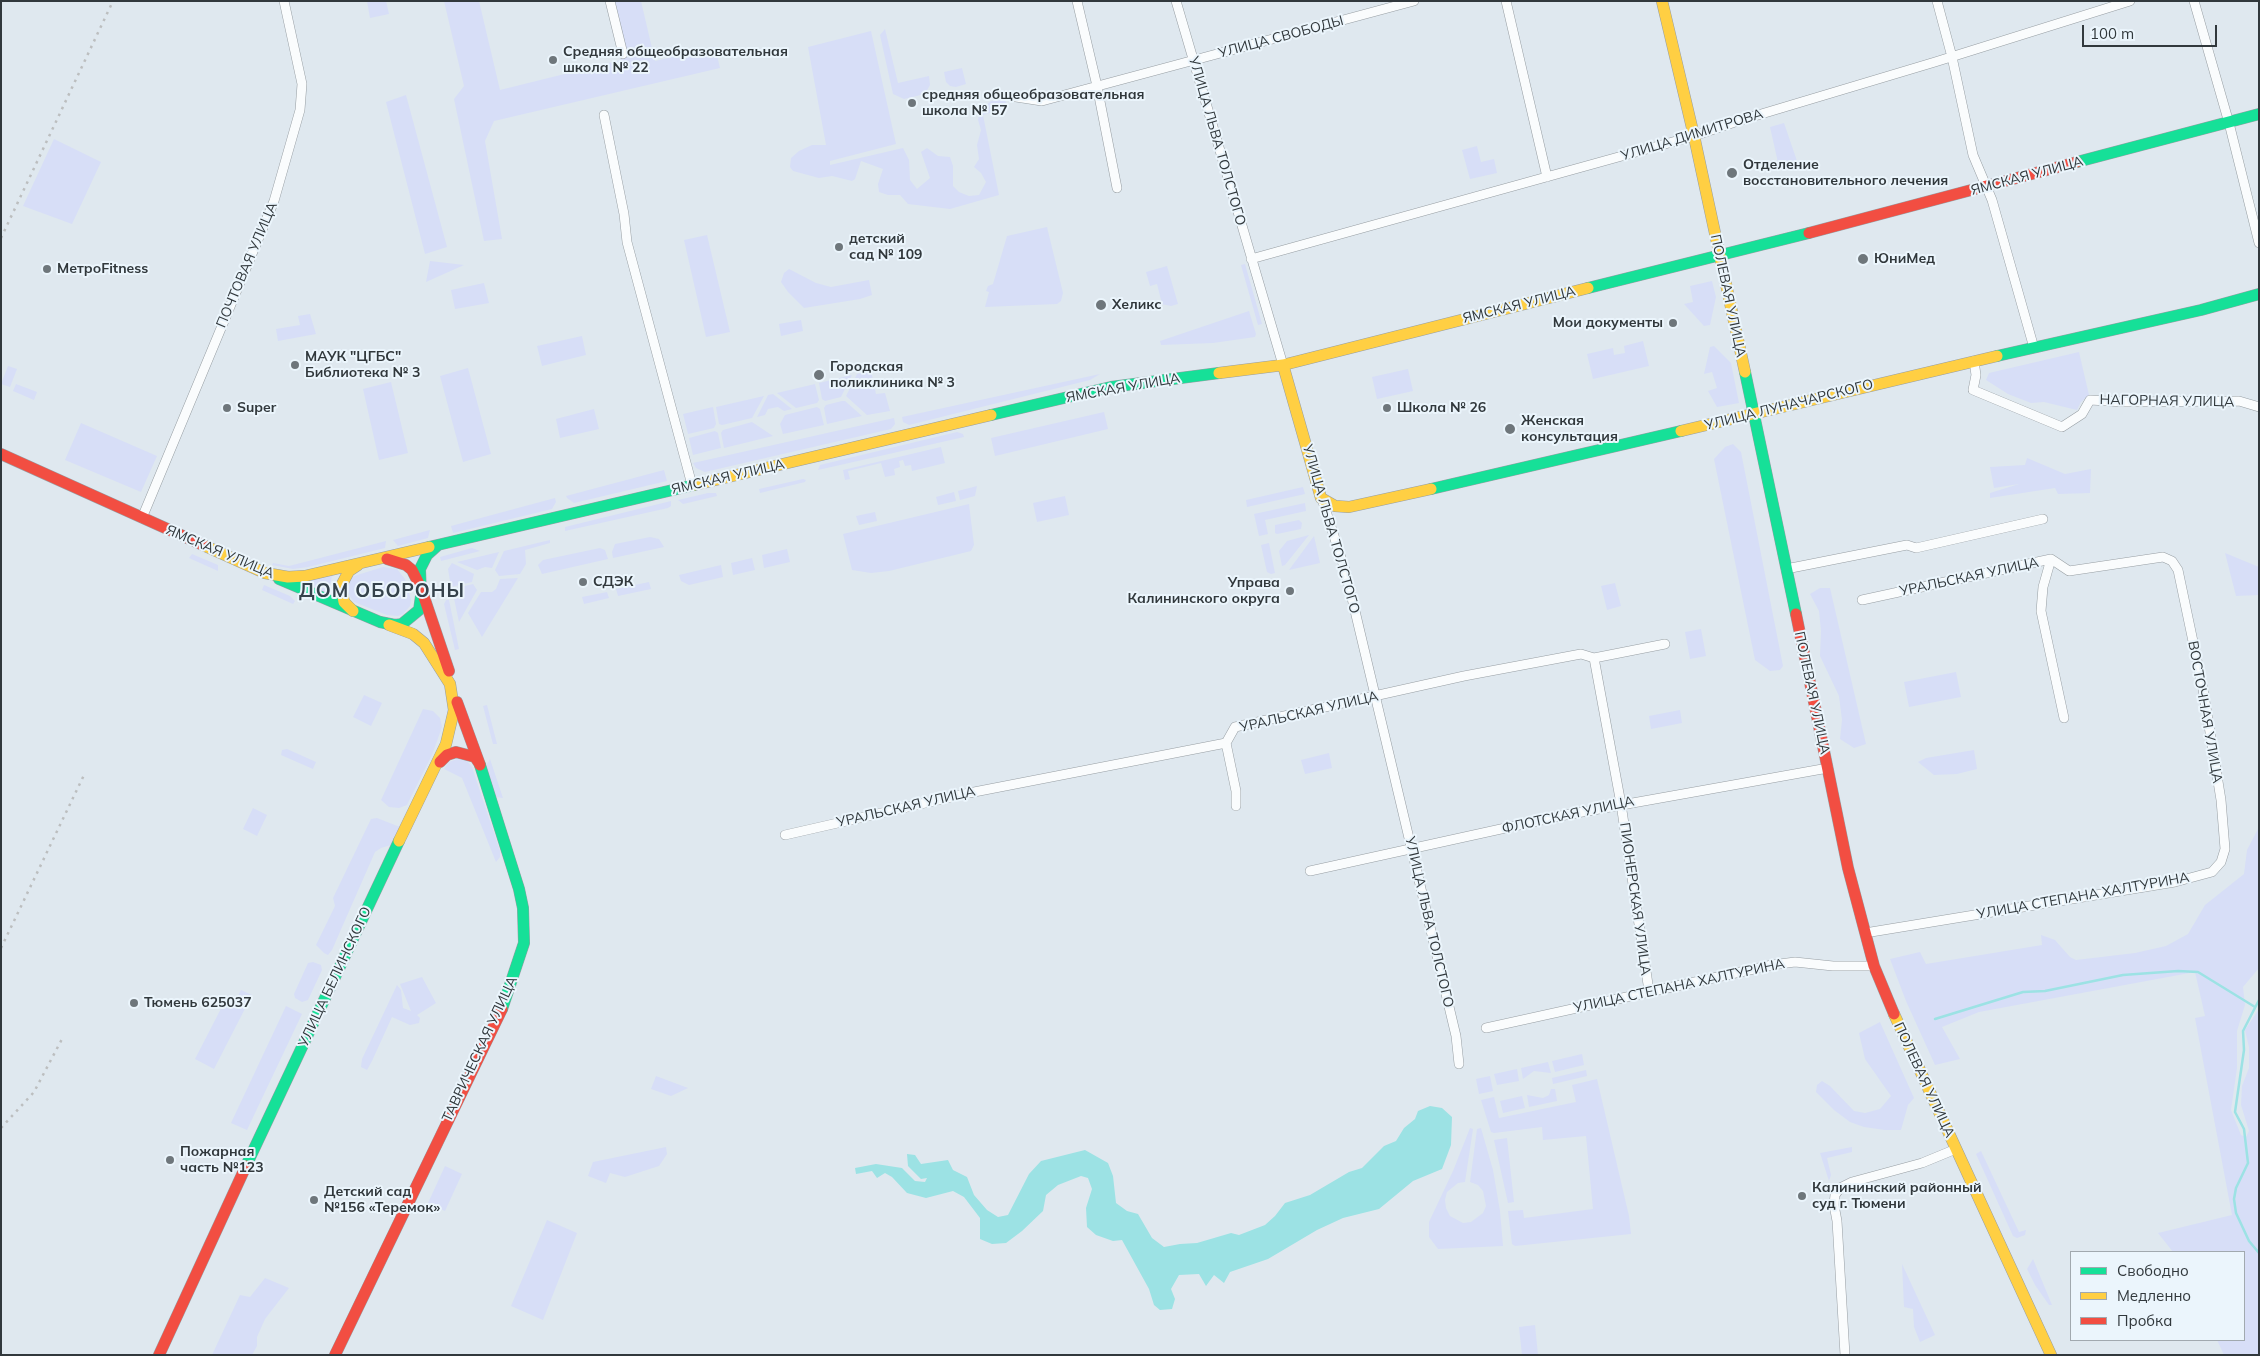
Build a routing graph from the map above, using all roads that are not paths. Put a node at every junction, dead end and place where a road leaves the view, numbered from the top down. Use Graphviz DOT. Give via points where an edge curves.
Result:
graph roads {
  1 [pos="284,1"];
  2 [pos="610,1"];
  3 [pos="1077,1"];
  4 [pos="1176,1"];
  5 [pos="1414,1"];
  6 [pos="1506,1"];
  7 [pos="1662,1"];
  8 [pos="1936,1"];
  9 [pos="2130,1"];
  10 [pos="2194,1"];
  11 [pos="1394,4"];
  12 [pos="623,54"];
  13 [pos="1952,57"];
  14 [pos="1193,61"];
  15 [pos="1097,86"];
  16 [pos="1003,94"];
  17 [pos="2259,114"];
  18 [pos="604,115"];
  19 [pos="2229,123"];
  20 [pos="1694,136"];
  21 [pos="1547,177"];
  22 [pos="1985,187"];
  23 [pos="1117,188"];
  24 [pos="2259,243"];
  25 [pos="1719,255"];
  26 [pos="1251,259"];
  27 [pos="2259,294"];
  28 [pos="2034,348"];
  29 [pos="1974,361"];
  30 [pos="1283,365"];
  31 [pos="2259,407"];
  32 [pos="1754,414"];
  33 [pos="1,454"];
  34 [pos="692,486"];
  35 [pos="1321,498"];
  36 [pos="142,518"];
  37 [pos="2043,518"];
  38 [pos="439,545"];
  39 [pos="2163,558"];
  40 [pos="381,559"];
  41 [pos="2051,559"];
  42 [pos="363,562"];
  43 [pos="1786,569"];
  44 [pos="265,573"];
  45 [pos="420,586"];
  46 [pos="1862,600"];
  47 [pos="356,613"];
  48 [pos="380,622"];
  49 [pos="1665,644"];
  50 [pos="1594,658"];
  51 [pos="450,684"];
  52 [pos="1375,696"];
  53 [pos="2064,718"];
  54 [pos="1226,743"];
  55 [pos="440,762"];
  56 [pos="480,765"];
  57 [pos="1828,768"];
  58 [pos="1621,804"];
  59 [pos="1236,806"];
  60 [pos="785,834"];
  61 [pos="1411,849"];
  62 [pos="1310,871"];
  63 [pos="2212,872"];
  64 [pos="1866,933"];
  65 [pos="1874,966"];
  66 [pos="1648,991"];
  67 [pos="1486,1028"];
  68 [pos="1459,1064"];
  69 [pos="1956,1149"];
  70 [pos="160,1355"];
  71 [pos="335,1355"];
  72 [pos="1845,1355"];
  73 [pos="2051,1355"];
  1 -- 36 [label="street, ПОЧТОВАЯ УЛИЦА" via="302,84 300,110 274,201"];
  2 -- 12 [label="street"];
  3 -- 15 [label="street"];
  4 -- 14 [label="street, УЛИЦА ЛЬВА ТОЛСТОГО"];
  5 -- 11 [label="street, УЛИЦА СВОБОДЫ"];
  6 -- 21 [label="street"];
  7 -- 20 [label="main road, ПОЛЕВАЯ УЛИЦА"];
  8 -- 13 [label="street"];
  9 -- 13 [label="street, УЛИЦА ДИМИТРОВА"];
  10 -- 19 [label="street"];
  11 -- 14 [label="street, УЛИЦА СВОБОДЫ"];
  13 -- 20 [label="street, УЛИЦА ДИМИТРОВА"];
  13 -- 22 [label="street" via="1973,156"];
  14 -- 15 [label="street, УЛИЦА СВОБОДЫ"];
  14 -- 26 [label="street, УЛИЦА ЛЬВА ТОЛСТОГО"];
  15 -- 16 [label="street, УЛИЦА СВОБОДЫ" via="1042,101"];
  15 -- 23 [label="street"];
  17 -- 19 [label="main road, ЯМСКАЯ УЛИЦА"];
  18 -- 34 [label="street" via="628,242"];
  19 -- 22 [label="main road, ЯМСКАЯ УЛИЦА"];
  19 -- 24 [label="street"];
  20 -- 21 [label="street, УЛИЦА ДИМИТРОВА"];
  20 -- 25 [label="main road, ПОЛЕВАЯ УЛИЦА"];
  21 -- 26 [label="street, УЛИЦА ДИМИТРОВА"];
  22 -- 25 [label="main road, ЯМСКАЯ УЛИЦА"];
  22 -- 28 [label="street" via="1999,222"];
  25 -- 30 [label="main road, ЯМСКАЯ УЛИЦА"];
  25 -- 32 [label="main road, ПОЛЕВАЯ УЛИЦА"];
  26 -- 30 [label="street, УЛИЦА ЛЬВА ТОЛСТОГО"];
  27 -- 28 [label="main road, УЛИЦА ЛУНАЧАРСКОГО"];
  28 -- 29 [label="main road, УЛИЦА ЛУНАЧАРСКОГО"];
  29 -- 31 [label="street, НАГОРНАЯ УЛИЦА" via="1973,390 2062,427 2082,414 2090,400 2239,401"];
  29 -- 32 [label="main road, УЛИЦА ЛУНАЧАРСКОГО"];
  30 -- 34 [label="main road, ЯМСКАЯ УЛИЦА" via="1111,387"];
  30 -- 35 [label="main road, УЛИЦА ЛЬВА ТОЛСТОГО"];
  32 -- 35 [label="main road, УЛИЦА ЛУНАЧАРСКОГО" via="1349,507 1335,506"];
  32 -- 43 [label="main road, ПОЛЕВАЯ УЛИЦА"];
  33 -- 36 [label="main road, ЯМСКАЯ УЛИЦА"];
  34 -- 38 [label="main road, ЯМСКАЯ УЛИЦА"];
  35 -- 52 [label="street, УЛИЦА ЛЬВА ТОЛСТОГО" via="1346,573"];
  36 -- 44 [label="main road, ЯМСКАЯ УЛИЦА"];
  37 -- 43 [label="street" via="1916,548 1907,545"];
  38 -- 40 [label="main road, ЯМСКАЯ УЛИЦА"];
  38 -- 45 [label="main road" via="422,562"];
  39 -- 41 [label="street, УРАЛЬСКАЯ УЛИЦА" via="2069,571"];
  39 -- 63 [label="street, ВОСТОЧНАЯ УЛИЦА" via="2172,561 2178,570 2203,689 2221,800 2225,849 2221,862"];
  40 -- 42 [label="main road, ЯМСКАЯ УЛИЦА"];
  40 -- 45 [label="main road" via="406,565"];
  41 -- 46 [label="street, УРАЛЬСКАЯ УЛИЦА"];
  41 -- 53 [label="street" via="2043,587 2041,611"];
  42 -- 44 [label="main road, ЯМСКАЯ УЛИЦА" via="305,576"];
  42 -- 47 [label="main road" via="349,571 341,586 344,602"];
  43 -- 57 [label="main road, ПОЛЕВАЯ УЛИЦА"];
  44 -- 47 [label="main road"];
  45 -- 48 [label="main road" via="421,603 414,616 402,624"];
  45 -- 51 [label="main road, ТАВРИЧЕСКАЯ УЛИЦА" via="449,671"];
  47 -- 48 [label="main road"];
  48 -- 51 [label="main road, УЛИЦА БЕЛИНСКОГО" via="412,634 424,643"];
  49 -- 50 [label="street, УРАЛЬСКАЯ УЛИЦА"];
  50 -- 52 [label="street, УРАЛЬСКАЯ УЛИЦА" via="1581,654"];
  50 -- 58 [label="street, ПИОНЕРСКАЯ УЛИЦА"];
  51 -- 55 [label="main road, УЛИЦА БЕЛИНСКОГО" via="454,710"];
  51 -- 56 [label="main road, ТАВРИЧЕСКАЯ УЛИЦА"];
  52 -- 54 [label="street, УРАЛЬСКАЯ УЛИЦА" via="1235,727"];
  52 -- 61 [label="street, УЛИЦА ЛЬВА ТОЛСТОГО"];
  54 -- 59 [label="street"];
  54 -- 60 [label="street, УРАЛЬСКАЯ УЛИЦА" via="969,793"];
  55 -- 56 [label="main road" via="456,752 475,757"];
  55 -- 70 [label="main road, УЛИЦА БЕЛИНСКОГО" via="320,1006"];
  56 -- 71 [label="main road, ТАВРИЧЕСКАЯ УЛИЦА" via="523,908 525,933 520,959 502,1008"];
  57 -- 58 [label="street, ФЛОТСКАЯ УЛИЦА"];
  57 -- 64 [label="main road, ПОЛЕВАЯ УЛИЦА" via="1848,868"];
  58 -- 61 [label="street, ФЛОТСКАЯ УЛИЦА"];
  58 -- 66 [label="street, ПИОНЕРСКАЯ УЛИЦА"];
  61 -- 62 [label="street, ФЛОТСКАЯ УЛИЦА"];
  61 -- 68 [label="street, УЛИЦА ЛЬВА ТОЛСТОГО" via="1456,1036"];
  63 -- 64 [label="street, УЛИЦА СТЕПАНА ХАЛТУРИНА" via="2152,887"];
  64 -- 65 [label="main road, ПОЛЕВАЯ УЛИЦА"];
  65 -- 66 [label="street, УЛИЦА СТЕПАНА ХАЛТУРИНА" via="1795,962"];
  65 -- 69 [label="main road, ПОЛЕВАЯ УЛИЦА"];
  66 -- 67 [label="street, УЛИЦА СТЕПАНА ХАЛТУРИНА"];
  69 -- 72 [label="street" via="1922,1163 1852,1182 1840,1188 1835,1195"];
  69 -- 73 [label="main road, ПОЛЕВАЯ УЛИЦА"];
}
